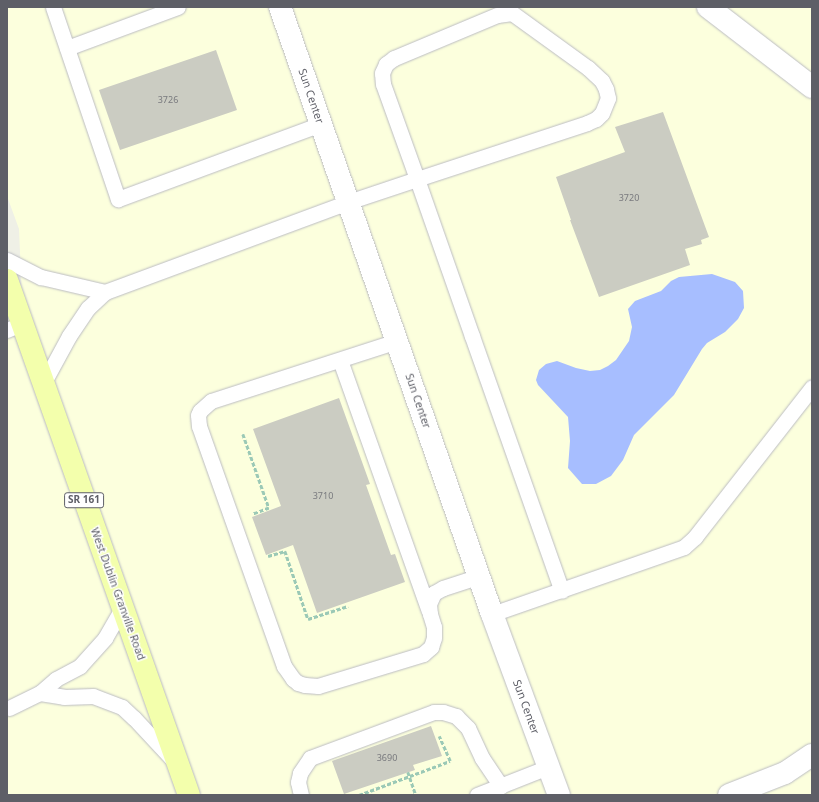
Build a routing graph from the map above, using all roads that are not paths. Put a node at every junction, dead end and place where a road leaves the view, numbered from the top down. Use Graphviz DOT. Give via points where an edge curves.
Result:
graph roads {
  1 [pos="53,7"];
  2 [pos="178,7"];
  3 [pos="280,7"];
  4 [pos="708,7"];
  5 [pos="67,48"];
  6 [pos="812,87"];
  7 [pos="321,124"];
  8 [pos="417,179"];
  9 [pos="348,202"];
  10 [pos="7,260"];
  11 [pos="7,280"];
  12 [pos="105,292"];
  13 [pos="15,327"];
  14 [pos="397,341"];
  15 [pos="340,360"];
  16 [pos="44,382"];
  17 [pos="812,387"];
  18 [pos="479,576"];
  19 [pos="562,591"];
  20 [pos="122,609"];
  21 [pos="430,614"];
  22 [pos="492,614"];
  23 [pos="40,694"];
  24 [pos="9,708"];
  25 [pos="812,755"];
  26 [pos="180,766"];
  27 [pos="548,767"];
  28 [pos="501,786"];
  29 [pos="189,795"];
  30 [pos="301,795"];
  31 [pos="477,795"];
  32 [pos="559,795"];
  33 [pos="729,795"];
  1 -- 5 [label="lane"];
  2 -- 5 [label="lane"];
  3 -- 7 [label="street, Sun Center"];
  4 -- 6 [label="street"];
  5 -- 7 [label="lane" via="118,199"];
  7 -- 9 [label="street, Sun Center"];
  8 -- 8 [label="lane" via="588,123 602,113 608,98 602,81 512,13 497,16 394,58 386,64 382,73 383,84"];
  8 -- 9 [label="lane"];
  8 -- 19 [label="lane"];
  9 -- 12 [label="lane"];
  9 -- 14 [label="street, Sun Center"];
  10 -- 12 [label="lane" via="41,277"];
  11 -- 13 [label="main road, West Dublin Granville Road / SR 161"];
  12 -- 16 [label="lane" via="88,308 73,330"];
  13 -- 16 [label="main road, West Dublin Granville Road / SR 161"];
  14 -- 15 [label="lane"];
  14 -- 18 [label="street, Sun Center"];
  15 -- 21 [label="lane"];
  15 -- 21 [label="lane" via="211,401 198,415 199,426 284,666 293,679 305,686 318,686 424,654 431,647 434,638"];
  16 -- 20 [label="main road, West Dublin Granville Road / SR 161"];
  17 -- 19 [label="lane" via="695,537 684,547"];
  18 -- 21 [label="lane" via="434,593 429,604"];
  18 -- 22 [label="street, Sun Center"];
  19 -- 22 [label="lane"];
  20 -- 23 [label="lane" via="94,652 80,666 56,679"];
  20 -- 26 [label="main road, West Dublin Granville Road / SR 161"];
  22 -- 27 [label="street, Sun Center"];
  23 -- 24 [label="lane"];
  23 -- 26 [label="lane" via="64,697 93,696 122,707"];
  25 -- 33 [label="street" via="785,773"];
  26 -- 29 [label="main road, West Dublin Granville Road / SR 161"];
  27 -- 28 [label="lane"];
  27 -- 32 [label="street, Sun Center"];
  28 -- 30 [label="lane" via="482,758 468,728 456,716 434,712 310,758 300,773 298,782"];
  28 -- 31 [label="lane"];
}
